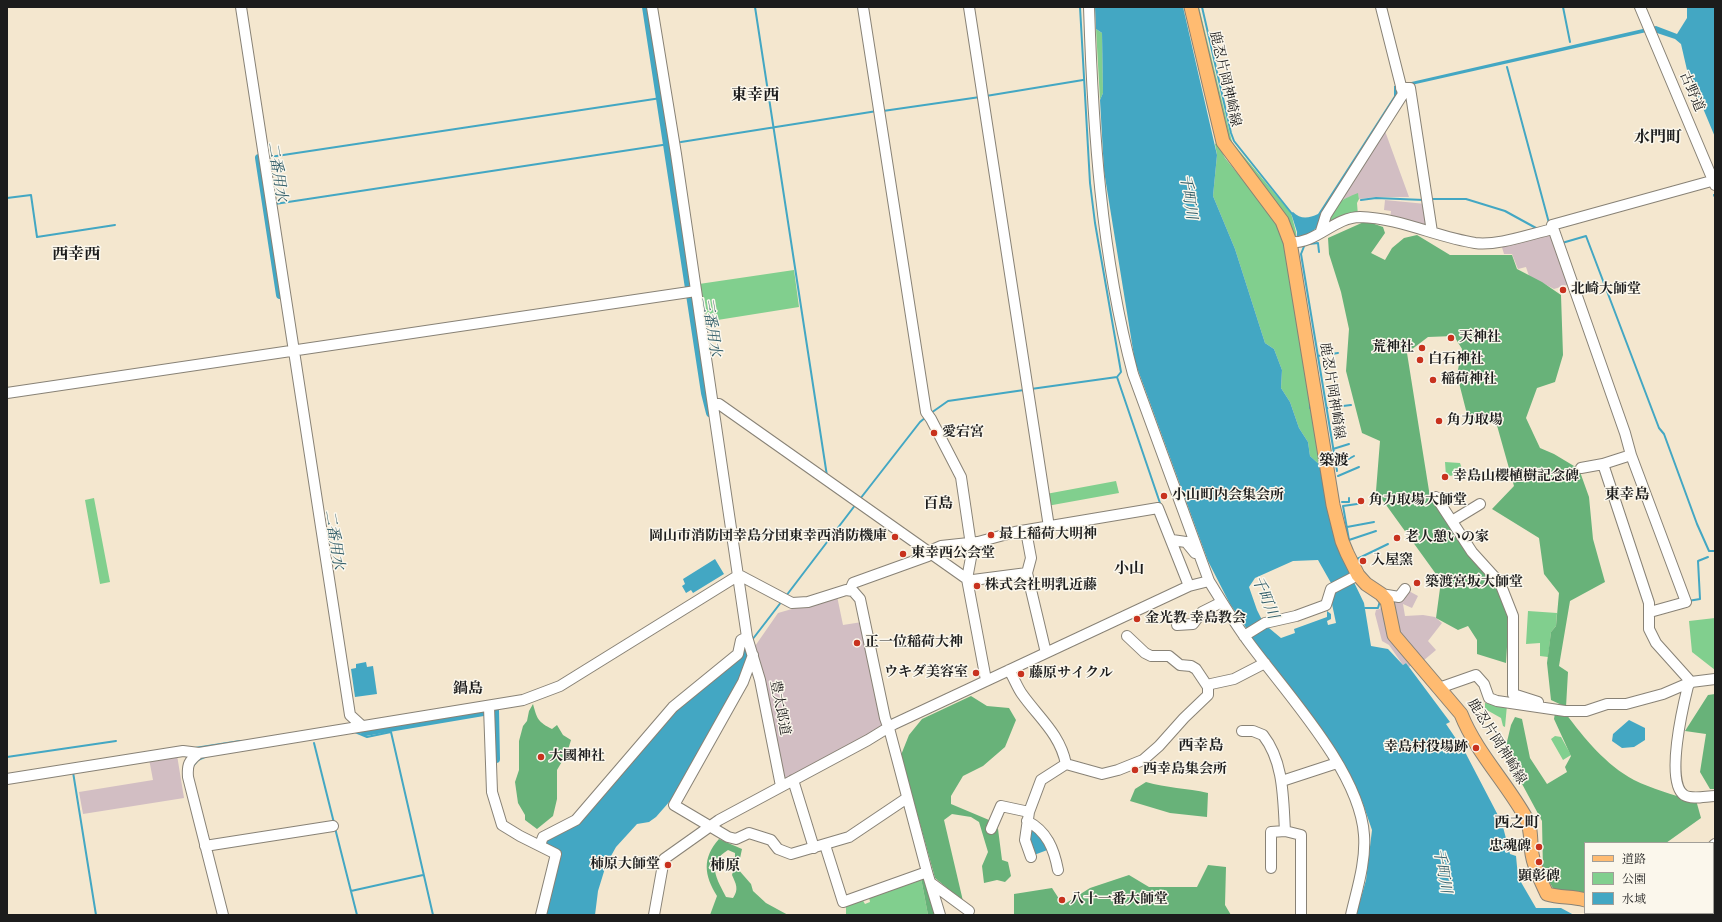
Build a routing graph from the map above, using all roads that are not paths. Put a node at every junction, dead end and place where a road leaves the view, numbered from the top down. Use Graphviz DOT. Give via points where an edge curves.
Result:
graph roads {
  1 [pos="240,7"];
  2 [pos="652,7"];
  3 [pos="863,7"];
  4 [pos="969,7"];
  5 [pos="1089,7"];
  6 [pos="1191,7"];
  7 [pos="1381,7"];
  8 [pos="1640,7"];
  9 [pos="1401,86"];
  10 [pos="1714,182"];
  11 [pos="1553,229"];
  12 [pos="1321,231"];
  13 [pos="1432,232"];
  14 [pos="1297,242"];
  15 [pos="696,291"];
  16 [pos="294,350"];
  17 [pos="7,394"];
  18 [pos="713,404"];
  19 [pos="1631,455"];
  20 [pos="1603,464"];
  21 [pos="1581,468"];
  22 [pos="1436,496"];
  23 [pos="1480,504"];
  24 [pos="1452,521"];
  25 [pos="1049,526"];
  26 [pos="1026,530"];
  27 [pos="1172,540"];
  28 [pos="970,542"];
  29 [pos="933,551"];
  30 [pos="1201,560"];
  31 [pos="1028,572"];
  32 [pos="1356,575"];
  33 [pos="968,576"];
  34 [pos="736,577"];
  35 [pos="1209,580"];
  36 [pos="1189,586"];
  37 [pos="1405,589"];
  38 [pos="850,590"];
  39 [pos="1381,594"];
  40 [pos="1222,602"];
  41 [pos="1650,612"];
  42 [pos="1177,625"];
  43 [pos="1246,634"];
  44 [pos="1127,636"];
  45 [pos="748,643"];
  46 [pos="1046,652"];
  47 [pos="1265,663"];
  48 [pos="1009,670"];
  49 [pos="986,680"];
  50 [pos="1715,680"];
  51 [pos="1691,682"];
  52 [pos="1208,687"];
  53 [pos="1439,688"];
  54 [pos="490,710"];
  55 [pos="1565,711"];
  56 [pos="362,726"];
  57 [pos="889,729"];
  58 [pos="1242,731"];
  59 [pos="199,753"];
  60 [pos="1338,763"];
  61 [pos="1066,764"];
  62 [pos="7,779"];
  63 [pos="793,780"];
  64 [pos="1282,781"];
  65 [pos="781,786"];
  66 [pos="1715,796"];
  67 [pos="907,798"];
  68 [pos="1028,816"];
  69 [pos="333,826"];
  70 [pos="708,827"];
  71 [pos="991,830"];
  72 [pos="1285,831"];
  73 [pos="541,842"];
  74 [pos="825,845"];
  75 [pos="205,846"];
  76 [pos="814,848"];
  77 [pos="1031,857"];
  78 [pos="1271,868"];
  79 [pos="1058,870"];
  80 [pos="927,872"];
  81 [pos="931,884"];
  82 [pos="1584,900"];
  83 [pos="969,911"];
  84 [pos="223,915"];
  85 [pos="541,915"];
  86 [pos="654,915"];
  87 [pos="940,915"];
  88 [pos="1301,915"];
  89 [pos="1350,915"];
  1 -- 16 [label="street"];
  2 -- 15 [label="street, 豊太郎道"];
  3 -- 28 [label="street" via="928,416 961,476"];
  4 -- 25 [label="street"];
  5 -- 30 [label="street" via="1096,156 1104,227 1124,339 1133,374"];
  6 -- 14 [label="main road, 鹿忍片岡神崎線" via="1223,142"];
  7 -- 9 [label="street"];
  8 -- 10 [label="street, 古野道"];
  9 -- 12 [label="street" via="1403,94 1326,215"];
  9 -- 13 [label="street" via="1410,88"];
  10 -- 11 [label="street" via="1552,225"];
  11 -- 13 [label="street" via="1493,243 1476,243"];
  11 -- 19 [label="street"];
  12 -- 13 [label="street" via="1358,217 1389,220"];
  12 -- 14 [label="street"];
  14 -- 32 [label="main road, 鹿忍片岡神崎線" via="1333,505 1342,541"];
  15 -- 16 [label="street"];
  15 -- 18 [label="street, 豊太郎道"];
  16 -- 17 [label="street"];
  16 -- 56 [label="street" via="350,714"];
  18 -- 29 [label="street" via="719,404 858,502"];
  18 -- 34 [label="street, 豊太郎道"];
  19 -- 20 [label="street"];
  19 -- 41 [label="street" via="1686,602"];
  20 -- 21 [label="street"];
  20 -- 41 [label="street"];
  22 -- 24 [label="street"];
  23 -- 24 [label="street"];
  24 -- 55 [label="street" via="1472,552 1500,583 1513,616 1513,694"];
  25 -- 26 [label="street"];
  25 -- 27 [label="street" via="1158,508"];
  26 -- 28 [label="street"];
  26 -- 31 [label="street" via="1031,558"];
  27 -- 30 [label="street" via="1188,543"];
  27 -- 36 [label="street"];
  28 -- 29 [label="street" via="941,546"];
  28 -- 33 [label="street" via="972,552"];
  29 -- 33 [label="street"];
  29 -- 38 [label="street" via="928,556 854,583"];
  30 -- 35 [label="street"];
  31 -- 33 [label="street" via="973,580"];
  31 -- 46 [label="street"];
  32 -- 39 [label="main road, 鹿忍片岡神崎線"];
  32 -- 43 [label="street" via="1331,589 1326,605 1296,616 1265,623"];
  33 -- 49 [label="street"];
  34 -- 38 [label="street" via="792,604 840,590"];
  34 -- 45 [label="street, 豊太郎道"];
  34 -- 54 [label="street" via="560,686"];
  35 -- 36 [label="street"];
  35 -- 40 [label="street"];
  36 -- 46 [label="street"];
  37 -- 39 [label="street" via="1399,597"];
  38 -- 57 [label="street" via="856,594 861,604"];
  39 -- 53 [label="main road, 鹿忍片岡神崎線" via="1387,601 1394,635"];
  40 -- 42 [label="street" via="1202,612 1193,624"];
  40 -- 43 [label="street"];
  41 -- 51 [label="street" via="1650,629 1656,643"];
  43 -- 47 [label="street"];
  44 -- 52 [label="street" via="1151,656 1170,656 1180,665 1196,669"];
  45 -- 65 [label="street, 豊太郎道"];
  45 -- 70 [label="street" via="743,682 674,805"];
  45 -- 73 [label="street" via="673,708 576,820"];
  46 -- 48 [label="street"];
  47 -- 52 [label="street" via="1234,679"];
  47 -- 60 [label="street"];
  48 -- 49 [label="street"];
  48 -- 61 [label="street" via="1022,694 1063,749"];
  49 -- 57 [label="street"];
  50 -- 51 [label="street"];
  51 -- 55 [label="street" via="1663,694 1626,704 1607,704 1586,711"];
  51 -- 66 [label="street" via="1676,739 1678,784 1683,794 1690,797"];
  52 -- 61 [label="street" via="1208,696 1143,760 1102,774"];
  53 -- 55 [label="street" via="1476,675 1484,684 1489,698"];
  53 -- 82 [label="main road, 鹿忍片岡神崎線" via="1461,714 1526,819 1531,832 1534,862 1547,894"];
  54 -- 56 [label="street"];
  54 -- 73 [label="street" via="492,792 502,825 520,836"];
  56 -- 59 [label="street"];
  57 -- 63 [label="street"];
  57 -- 67 [label="street"];
  58 -- 64 [label="street" via="1253,731 1263,735 1272,750"];
  59 -- 62 [label="street" via="183,751"];
  59 -- 75 [label="street" via="187,765"];
  60 -- 64 [label="street"];
  60 -- 89 [label="street" via="1359,810 1364,833 1360,881"];
  61 -- 68 [label="street" via="1041,780"];
  63 -- 65 [label="street"];
  63 -- 76 [label="street"];
  64 -- 72 [label="street"];
  65 -- 70 [label="street"];
  67 -- 74 [label="street" via="850,837"];
  67 -- 80 [label="street"];
  68 -- 71 [label="street" via="1001,806"];
  68 -- 77 [label="street" via="1025,840"];
  68 -- 79 [label="street" via="1051,845"];
  69 -- 75 [label="street"];
  70 -- 76 [label="street" via="736,839 749,833 771,840 778,849 791,854"];
  70 -- 86 [label="street" via="664,859"];
  72 -- 78 [label="street" via="1272,832"];
  72 -- 88 [label="street" via="1301,835"];
  73 -- 85 [label="street" via="556,854"];
  74 -- 76 [label="street"];
  74 -- 80 [label="street" via="843,902"];
  75 -- 84 [label="street"];
  80 -- 81 [label="street"];
  81 -- 83 [label="street"];
  81 -- 87 [label="street"];
}
